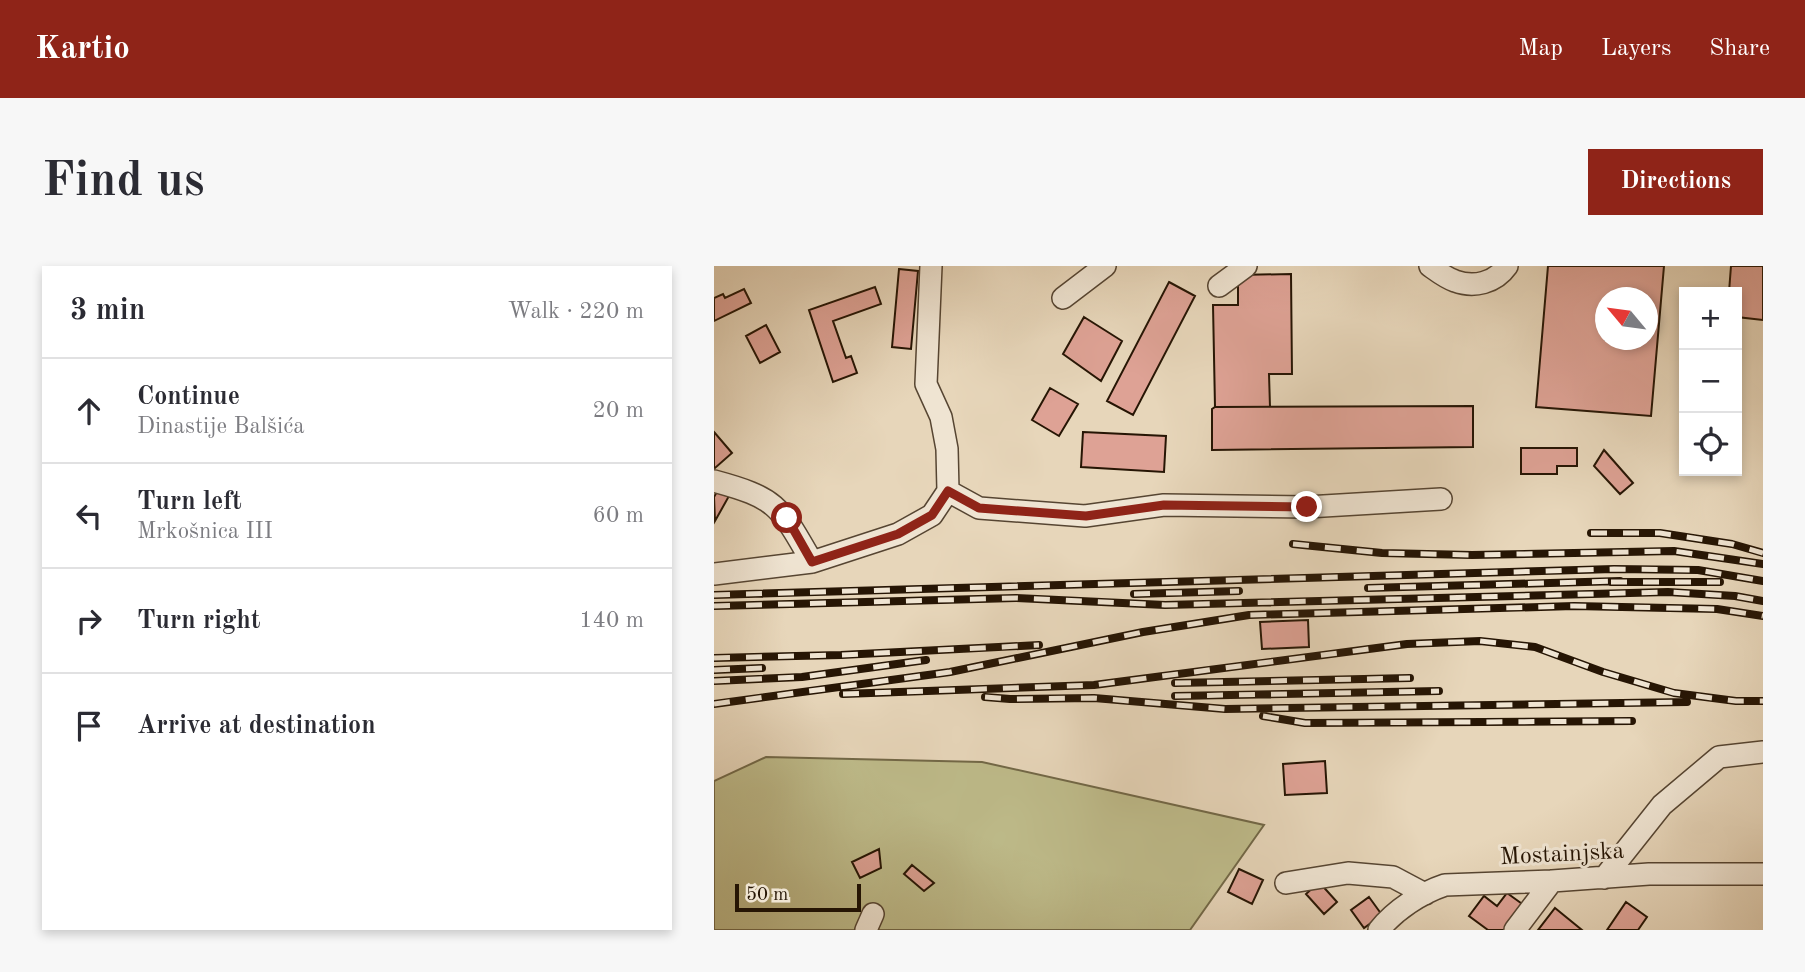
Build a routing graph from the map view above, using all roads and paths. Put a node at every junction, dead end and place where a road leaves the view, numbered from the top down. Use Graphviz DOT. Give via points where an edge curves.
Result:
graph roads {
  1 [pos="931,266"];
  2 [pos="1105,266"];
  3 [pos="1247,266"];
  4 [pos="1430,266"];
  5 [pos="1507,266"];
  6 [pos="1219,286"];
  7 [pos="1063,298"];
  8 [pos="714,481"];
  9 [pos="948,491"];
  10 [pos="1441,499"];
  11 [pos="812,562"];
  12 [pos="714,574"];
  13 [pos="1763,752"];
  14 [pos="1763,873"];
  15 [pos="1604,878"];
  16 [pos="1552,881"];
  17 [pos="1286,883"];
  18 [pos="1424,894"];
  19 [pos="1379,930"];
  20 [pos="1515,930"];
  1 -- 9 [label="street" via="926,384 941,417"];
  2 -- 7 [label="street"];
  3 -- 6 [label="street"];
  4 -- 5 [label="street" via="1455,282 1486,284"];
  8 -- 11 [label="street" via="751,491 773,503"];
  9 -- 10 [label="street" via="979,508 1086,516 1164,505 1307,507"];
  9 -- 11 [label="street" via="932,515 898,534"];
  11 -- 12 [label="street"];
  13 -- 15 [label="street" via="1719,757 1662,805"];
  14 -- 15 [label="street, Mostainjska"];
  15 -- 16 [label="street, Mostainjska"];
  16 -- 18 [label="street, Mostainjska" via="1445,885"];
  16 -- 20 [label="street"];
  17 -- 18 [label="street" via="1348,873 1393,877"];
  18 -- 19 [label="street, Mostainjska"];
}
